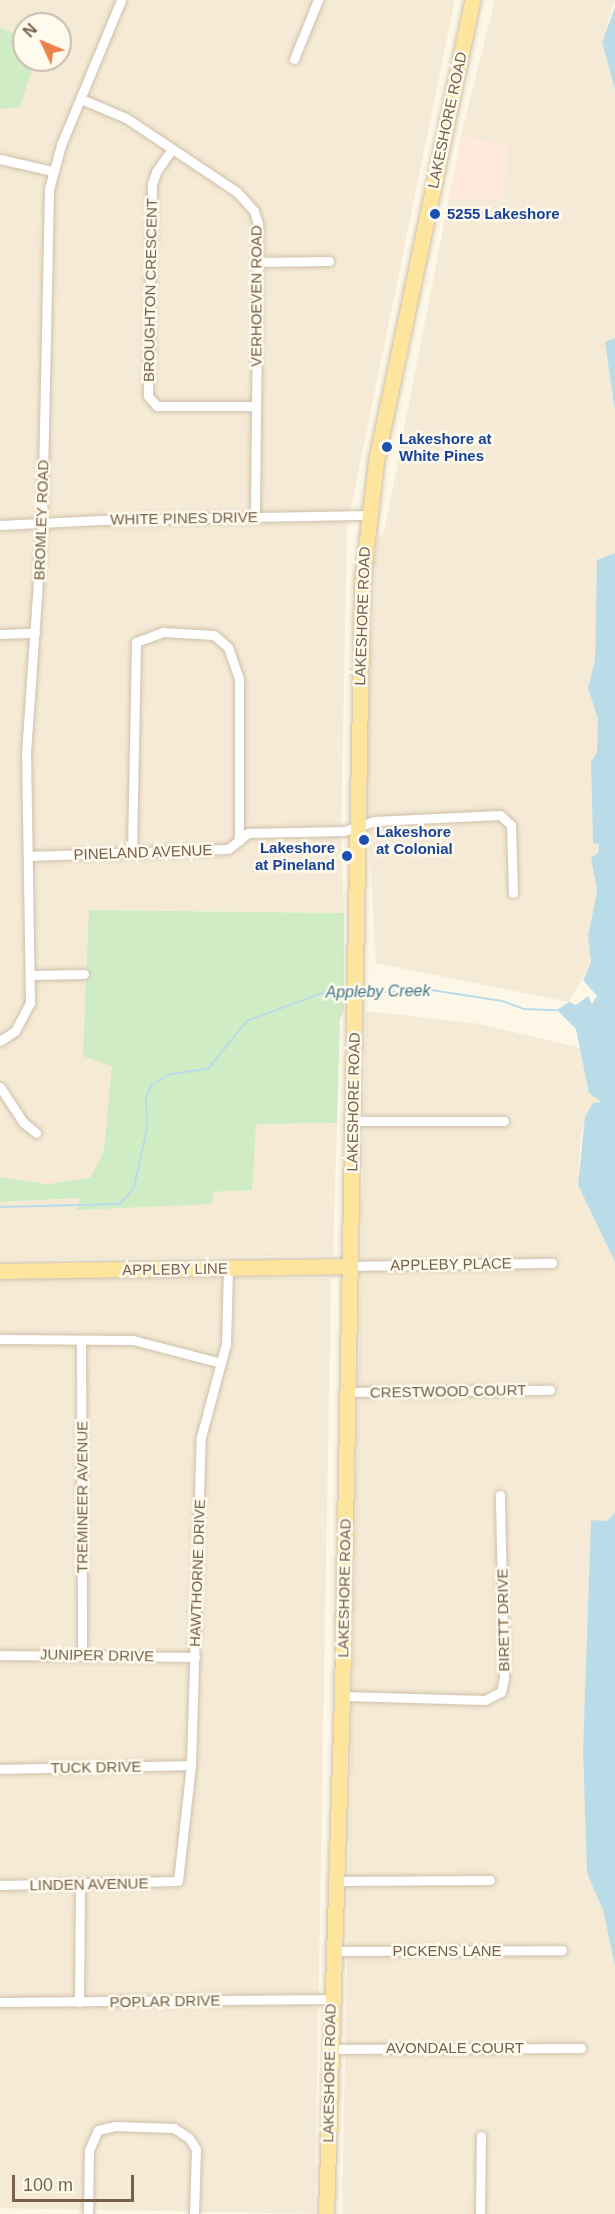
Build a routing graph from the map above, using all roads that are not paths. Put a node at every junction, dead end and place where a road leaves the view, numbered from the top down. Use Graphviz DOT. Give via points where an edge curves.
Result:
graph roads {
  1 [pos="121,0"];
  2 [pos="318,0"];
  3 [pos="472,0"];
  4 [pos="294,59"];
  5 [pos="81,99"];
  6 [pos="172,149"];
  7 [pos="0,159"];
  8 [pos="52,171"];
  9 [pos="329,261"];
  10 [pos="257,262"];
  11 [pos="255,405"];
  12 [pos="368,515"];
  13 [pos="255,517"];
  14 [pos="0,525"];
  15 [pos="42,525"];
  16 [pos="35,633"];
  17 [pos="0,634"];
  18 [pos="359,826"];
  19 [pos="239,841"];
  20 [pos="132,851"];
  21 [pos="29,856"];
  22 [pos="513,893"];
  23 [pos="84,974"];
  24 [pos="31,975"];
  25 [pos="0,1041"];
  26 [pos="0,1087"];
  27 [pos="353,1121"];
  28 [pos="504,1121"];
  29 [pos="36,1133"];
  30 [pos="552,1263"];
  31 [pos="350,1266"];
  32 [pos="228,1268"];
  33 [pos="0,1270"];
  34 [pos="0,1339"];
  35 [pos="81,1341"];
  36 [pos="221,1363"];
  37 [pos="550,1390"];
  38 [pos="346,1392"];
  39 [pos="500,1495"];
  40 [pos="82,1654"];
  41 [pos="0,1655"];
  42 [pos="195,1657"];
  43 [pos="342,1696"];
  44 [pos="191,1765"];
  45 [pos="0,1769"];
  46 [pos="490,1880"];
  47 [pos="178,1881"];
  48 [pos="336,1881"];
  49 [pos="0,1885"];
  50 [pos="80,1886"];
  51 [pos="562,1950"];
  52 [pos="332,1951"];
  53 [pos="330,1999"];
  54 [pos="0,2002"];
  55 [pos="79,2002"];
  56 [pos="581,2048"];
  57 [pos="330,2049"];
  58 [pos="481,2136"];
  59 [pos="88,2214"];
  60 [pos="194,2214"];
  61 [pos="327,2214"];
  62 [pos="480,2214"];
  1 -- 5 [label="street, BROMLEY ROAD"];
  2 -- 4 [label="street"];
  3 -- 12 [label="main road, LAKESHORE ROAD"];
  5 -- 6 [label="street, VERHOEVEN ROAD" via="126,118"];
  5 -- 8 [label="street, BROMLEY ROAD"];
  6 -- 10 [label="street, VERHOEVEN ROAD" via="248,201 257,217"];
  6 -- 11 [label="street, BROUGHTON CRESCENT" via="152,184 148,396 157,406"];
  7 -- 8 [label="street"];
  8 -- 15 [label="street, BROMLEY ROAD" via="46,263"];
  9 -- 10 [label="street"];
  10 -- 11 [label="street, VERHOEVEN ROAD"];
  11 -- 13 [label="street, VERHOEVEN ROAD"];
  12 -- 13 [label="street, WHITE PINES DRIVE"];
  12 -- 18 [label="main road, LAKESHORE ROAD" via="361,591"];
  13 -- 15 [label="street, WHITE PINES DRIVE"];
  14 -- 15 [label="street, WHITE PINES DRIVE"];
  15 -- 16 [label="street, BROMLEY ROAD"];
  16 -- 17 [label="street"];
  16 -- 21 [label="street, BROMLEY ROAD" via="26,753"];
  18 -- 19 [label="street, PINELAND AVENUE" via="344,831 248,833"];
  18 -- 22 [label="street, PINELAND AVENUE" via="374,821 500,814 511,825"];
  18 -- 27 [label="main road, LAKESHORE ROAD"];
  19 -- 20 [label="street, PINELAND AVENUE" via="228,849"];
  19 -- 20 [label="street" via="239,679 228,647 214,635 163,632 136,642"];
  20 -- 21 [label="street, PINELAND AVENUE"];
  21 -- 24 [label="street, BROMLEY ROAD"];
  23 -- 24 [label="street"];
  24 -- 25 [label="street, BROMLEY ROAD" via="30,1003 15,1031"];
  26 -- 29 [label="street" via="23,1122"];
  27 -- 28 [label="street"];
  27 -- 31 [label="main road, LAKESHORE ROAD"];
  30 -- 31 [label="street, APPLEBY PLACE"];
  31 -- 32 [label="main road, APPLEBY LINE"];
  31 -- 38 [label="main road, LAKESHORE ROAD"];
  32 -- 33 [label="main road, APPLEBY LINE"];
  32 -- 36 [label="street, HAWTHORNE DRIVE" via="227,1334"];
  34 -- 35 [label="street"];
  35 -- 36 [label="street" via="133,1340"];
  35 -- 40 [label="street, TREMINEER AVENUE"];
  36 -- 42 [label="street, HAWTHORNE DRIVE" via="201,1437"];
  37 -- 38 [label="street, CRESTWOOD COURT"];
  38 -- 43 [label="main road, LAKESHORE ROAD"];
  39 -- 43 [label="street, BIRETT DRIVE" via="504,1678 501,1692 485,1700"];
  40 -- 41 [label="street, JUNIPER DRIVE"];
  40 -- 42 [label="street, JUNIPER DRIVE"];
  42 -- 44 [label="street, HAWTHORNE DRIVE"];
  43 -- 48 [label="main road, LAKESHORE ROAD"];
  44 -- 45 [label="street, TUCK DRIVE"];
  44 -- 47 [label="street, HAWTHORNE DRIVE"];
  46 -- 48 [label="street"];
  47 -- 50 [label="street, LINDEN AVENUE"];
  48 -- 52 [label="main road, LAKESHORE ROAD"];
  49 -- 50 [label="street, LINDEN AVENUE"];
  50 -- 55 [label="street"];
  51 -- 52 [label="street, PICKENS LANE"];
  52 -- 53 [label="main road, LAKESHORE ROAD"];
  53 -- 55 [label="street, POPLAR DRIVE"];
  53 -- 57 [label="main road, LAKESHORE ROAD"];
  54 -- 55 [label="street, POPLAR DRIVE"];
  56 -- 57 [label="street, AVONDALE COURT"];
  57 -- 61 [label="main road, LAKESHORE ROAD"];
  58 -- 62 [label="street"];
  59 -- 60 [label="street" via="90,2150 98,2130 115,2126 174,2128 189,2138 196,2149"];
}
